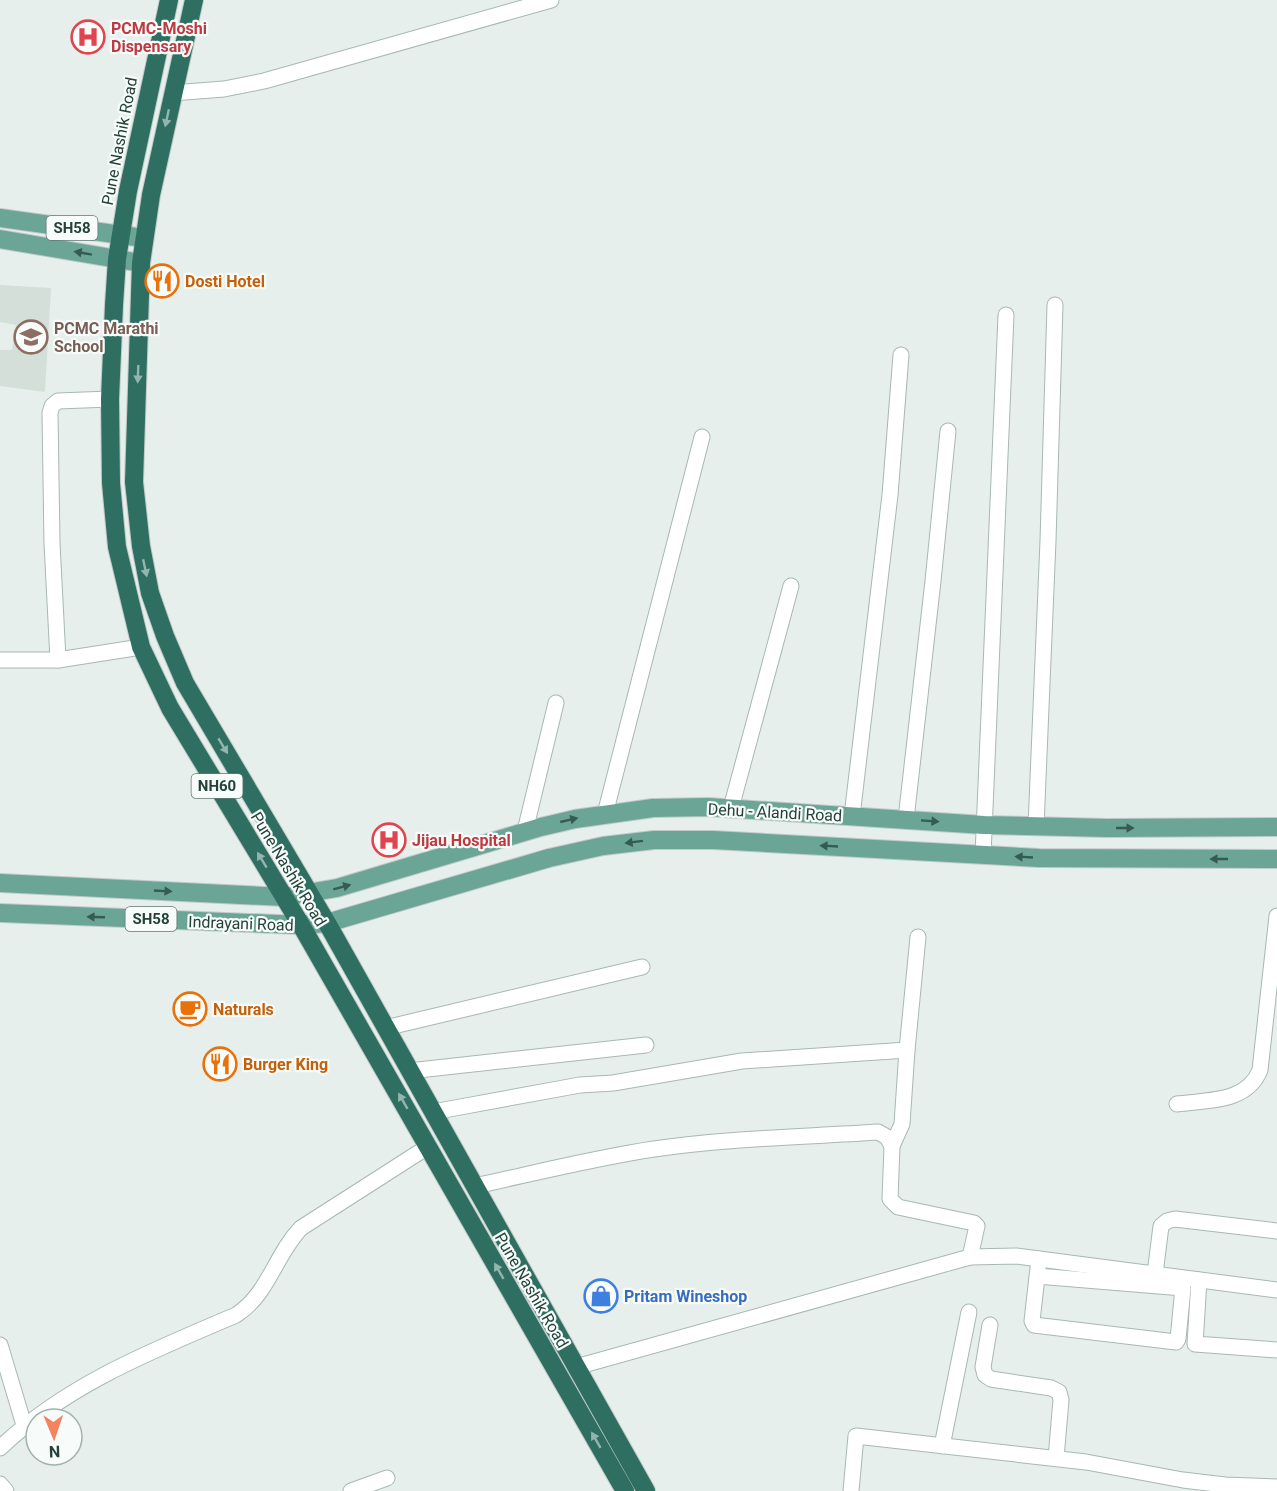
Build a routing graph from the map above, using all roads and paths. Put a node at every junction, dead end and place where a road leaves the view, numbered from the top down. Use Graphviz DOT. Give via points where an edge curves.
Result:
graph roads {
  1 [pos="169,0"];
  2 [pos="194,0"];
  3 [pos="551,0"];
  4 [pos="519,4"];
  5 [pos="172,93"];
  6 [pos="0,218"];
  7 [pos="121,235"];
  8 [pos="144,238"];
  9 [pos="0,239"];
  10 [pos="117,259"];
  11 [pos="141,263"];
  12 [pos="1055,305"];
  13 [pos="1006,315"];
  14 [pos="901,355"];
  15 [pos="110,399"];
  16 [pos="948,431"];
  17 [pos="702,437"];
  18 [pos="791,586"];
  19 [pos="141,647"];
  20 [pos="0,660"];
  21 [pos="58,660"];
  22 [pos="556,703"];
  23 [pos="731,808"];
  24 [pos="605,814"];
  25 [pos="852,816"];
  26 [pos="906,819"];
  27 [pos="984,825"];
  28 [pos="1036,826"];
  29 [pos="1277,827"];
  30 [pos="525,831"];
  31 [pos="983,855"];
  32 [pos="1277,859"];
  33 [pos="0,883"];
  34 [pos="309,893"];
  35 [pos="284,897"];
  36 [pos="0,913"];
  37 [pos="1277,916"];
  38 [pos="327,924"];
  39 [pos="302,926"];
  40 [pos="918,937"];
  41 [pos="642,967"];
  42 [pos="385,1028"];
  43 [pos="646,1045"];
  44 [pos="907,1050"];
  45 [pos="409,1071"];
  46 [pos="1177,1104"];
  47 [pos="433,1112"];
  48 [pos="429,1146"];
  49 [pos="892,1146"];
  50 [pos="475,1186"];
  51 [pos="1277,1232"];
  52 [pos="970,1257"];
  53 [pos="1039,1259"];
  54 [pos="1155,1274"];
  55 [pos="1037,1276"];
  56 [pos="1199,1280"];
  57 [pos="1277,1290"];
  58 [pos="969,1312"];
  59 [pos="990,1325"];
  60 [pos="0,1345"];
  61 [pos="1277,1350"];
  62 [pos="576,1366"];
  63 [pos="52,1407"];
  64 [pos="24,1425"];
  65 [pos="942,1446"];
  66 [pos="0,1448"];
  67 [pos="1056,1458"];
  68 [pos="387,1478"];
  69 [pos="0,1484"];
  70 [pos="1277,1487"];
  71 [pos="6,1491"];
  72 [pos="351,1491"];
  73 [pos="625,1491"];
  74 [pos="646,1491"];
  75 [pos="851,1491"];
  1 -- 7 [label="highway, Pune Nashik Road / NH60"];
  2 -- 5 [label="highway, Pune Nashik Road / NH60"];
  3 -- 4 [label="street"];
  4 -- 5 [label="street" via="264,81"];
  5 -- 8 [label="highway, Pune Nashik Road / NH60, one-way"];
  6 -- 7 [label="main road, SH58"];
  7 -- 8 [label="main road, SH58"];
  7 -- 10 [label="highway, Pune Nashik Road / NH60"];
  8 -- 11 [label="highway, Pune Nashik Road / NH60"];
  10 -- 9 [label="main road, SH58, one-way"];
  10 -- 11 [label="main road, SH58"];
  10 -- 15 [label="highway, Pune Nashik Road / NH60"];
  11 -- 34 [label="highway, Pune Nashik Road / NH60, one-way" via="134,482 150,593 185,682"];
  12 -- 28 [label="street"];
  13 -- 27 [label="street"];
  14 -- 25 [label="street" via="890,495"];
  15 -- 19 [label="highway, Pune Nashik Road / NH60" via="117,547"];
  15 -- 21 [label="street" via="58,401 50,413"];
  16 -- 26 [label="street"];
  17 -- 24 [label="street"];
  18 -- 23 [label="street"];
  19 -- 21 [label="street"];
  35 -- 19 [label="highway, Pune Nashik Road / NH60, one-way" via="170,708"];
  20 -- 21 [label="street"];
  22 -- 30 [label="street"];
  23 -- 24 [label="main road, Dehu - Alandi Road" via="652,808"];
  23 -- 25 [label="main road, Dehu - Alandi Road"];
  30 -- 24 [label="main road, Dehu - Alandi Road, one-way"];
  25 -- 26 [label="main road, Dehu - Alandi Road"];
  26 -- 27 [label="main road, Dehu - Alandi Road, one-way"];
  27 -- 28 [label="main road, Dehu - Alandi Road"];
  27 -- 31 [label="street"];
  28 -- 29 [label="main road, Dehu - Alandi Road, one-way"];
  34 -- 30 [label="main road, Dehu - Alandi Road, one-way"];
  32 -- 31 [label="main road, Dehu - Alandi Road, one-way" via="1106,860"];
  31 -- 38 [label="main road, Dehu - Alandi Road, one-way" via="654,840 549,858"];
  33 -- 35 [label="main road, Indrayani Road / SH58, one-way"];
  34 -- 35 [label="main road, Dehu - Alandi Road"];
  34 -- 38 [label="highway, Pune Nashik Road / NH60"];
  35 -- 39 [label="highway, Pune Nashik Road / NH60"];
  39 -- 36 [label="main road, Indrayani Road / SH58, one-way"];
  37 -- 46 [label="street" via="1256,1081 1230,1097"];
  38 -- 39 [label="main road, Dehu - Alandi Road"];
  38 -- 42 [label="highway, Pune Nashik Road / NH60"];
  48 -- 39 [label="highway, Pune Nashik Road / NH60, one-way"];
  40 -- 44 [label="street"];
  41 -- 42 [label="street"];
  42 -- 45 [label="highway, Pune Nashik Road / NH60"];
  43 -- 45 [label="street"];
  44 -- 47 [label="street" via="742,1060"];
  44 -- 49 [label="street" via="902,1124"];
  45 -- 47 [label="highway, Pune Nashik Road / NH60"];
  47 -- 50 [label="highway, Pune Nashik Road / NH60"];
  48 -- 63 [label="street" via="301,1228 249,1307 103,1374"];
  73 -- 48 [label="highway, Pune Nashik Road / NH60, one-way"];
  49 -- 50 [label="street" via="878,1132 657,1149"];
  49 -- 52 [label="street" via="890,1199 898,1207 974,1223 977,1226"];
  50 -- 62 [label="highway, Pune Nashik Road / NH60"];
  51 -- 54 [label="street" via="1167,1221 1161,1226"];
  52 -- 53 [label="street"];
  52 -- 62 [label="street"];
  53 -- 54 [label="street"];
  53 -- 55 [label="street"];
  54 -- 56 [label="street"];
  55 -- 55 [label="street" via="1183,1288 1178,1339 1176,1342 1037,1327 1032,1321"];
  56 -- 57 [label="street"];
  56 -- 61 [label="street" via="1195,1344"];
  58 -- 65 [label="street"];
  59 -- 67 [label="street" via="985,1375 991,1380 1059,1392"];
  60 -- 64 [label="street"];
  62 -- 74 [label="highway, Pune Nashik Road / NH60"];
  64 -- 66 [label="street"];
  65 -- 67 [label="street"];
  65 -- 75 [label="street" via="856,1436"];
  67 -- 70 [label="street" via="1184,1480"];
  68 -- 72 [label="street"];
  69 -- 71 [label="street"];
}
